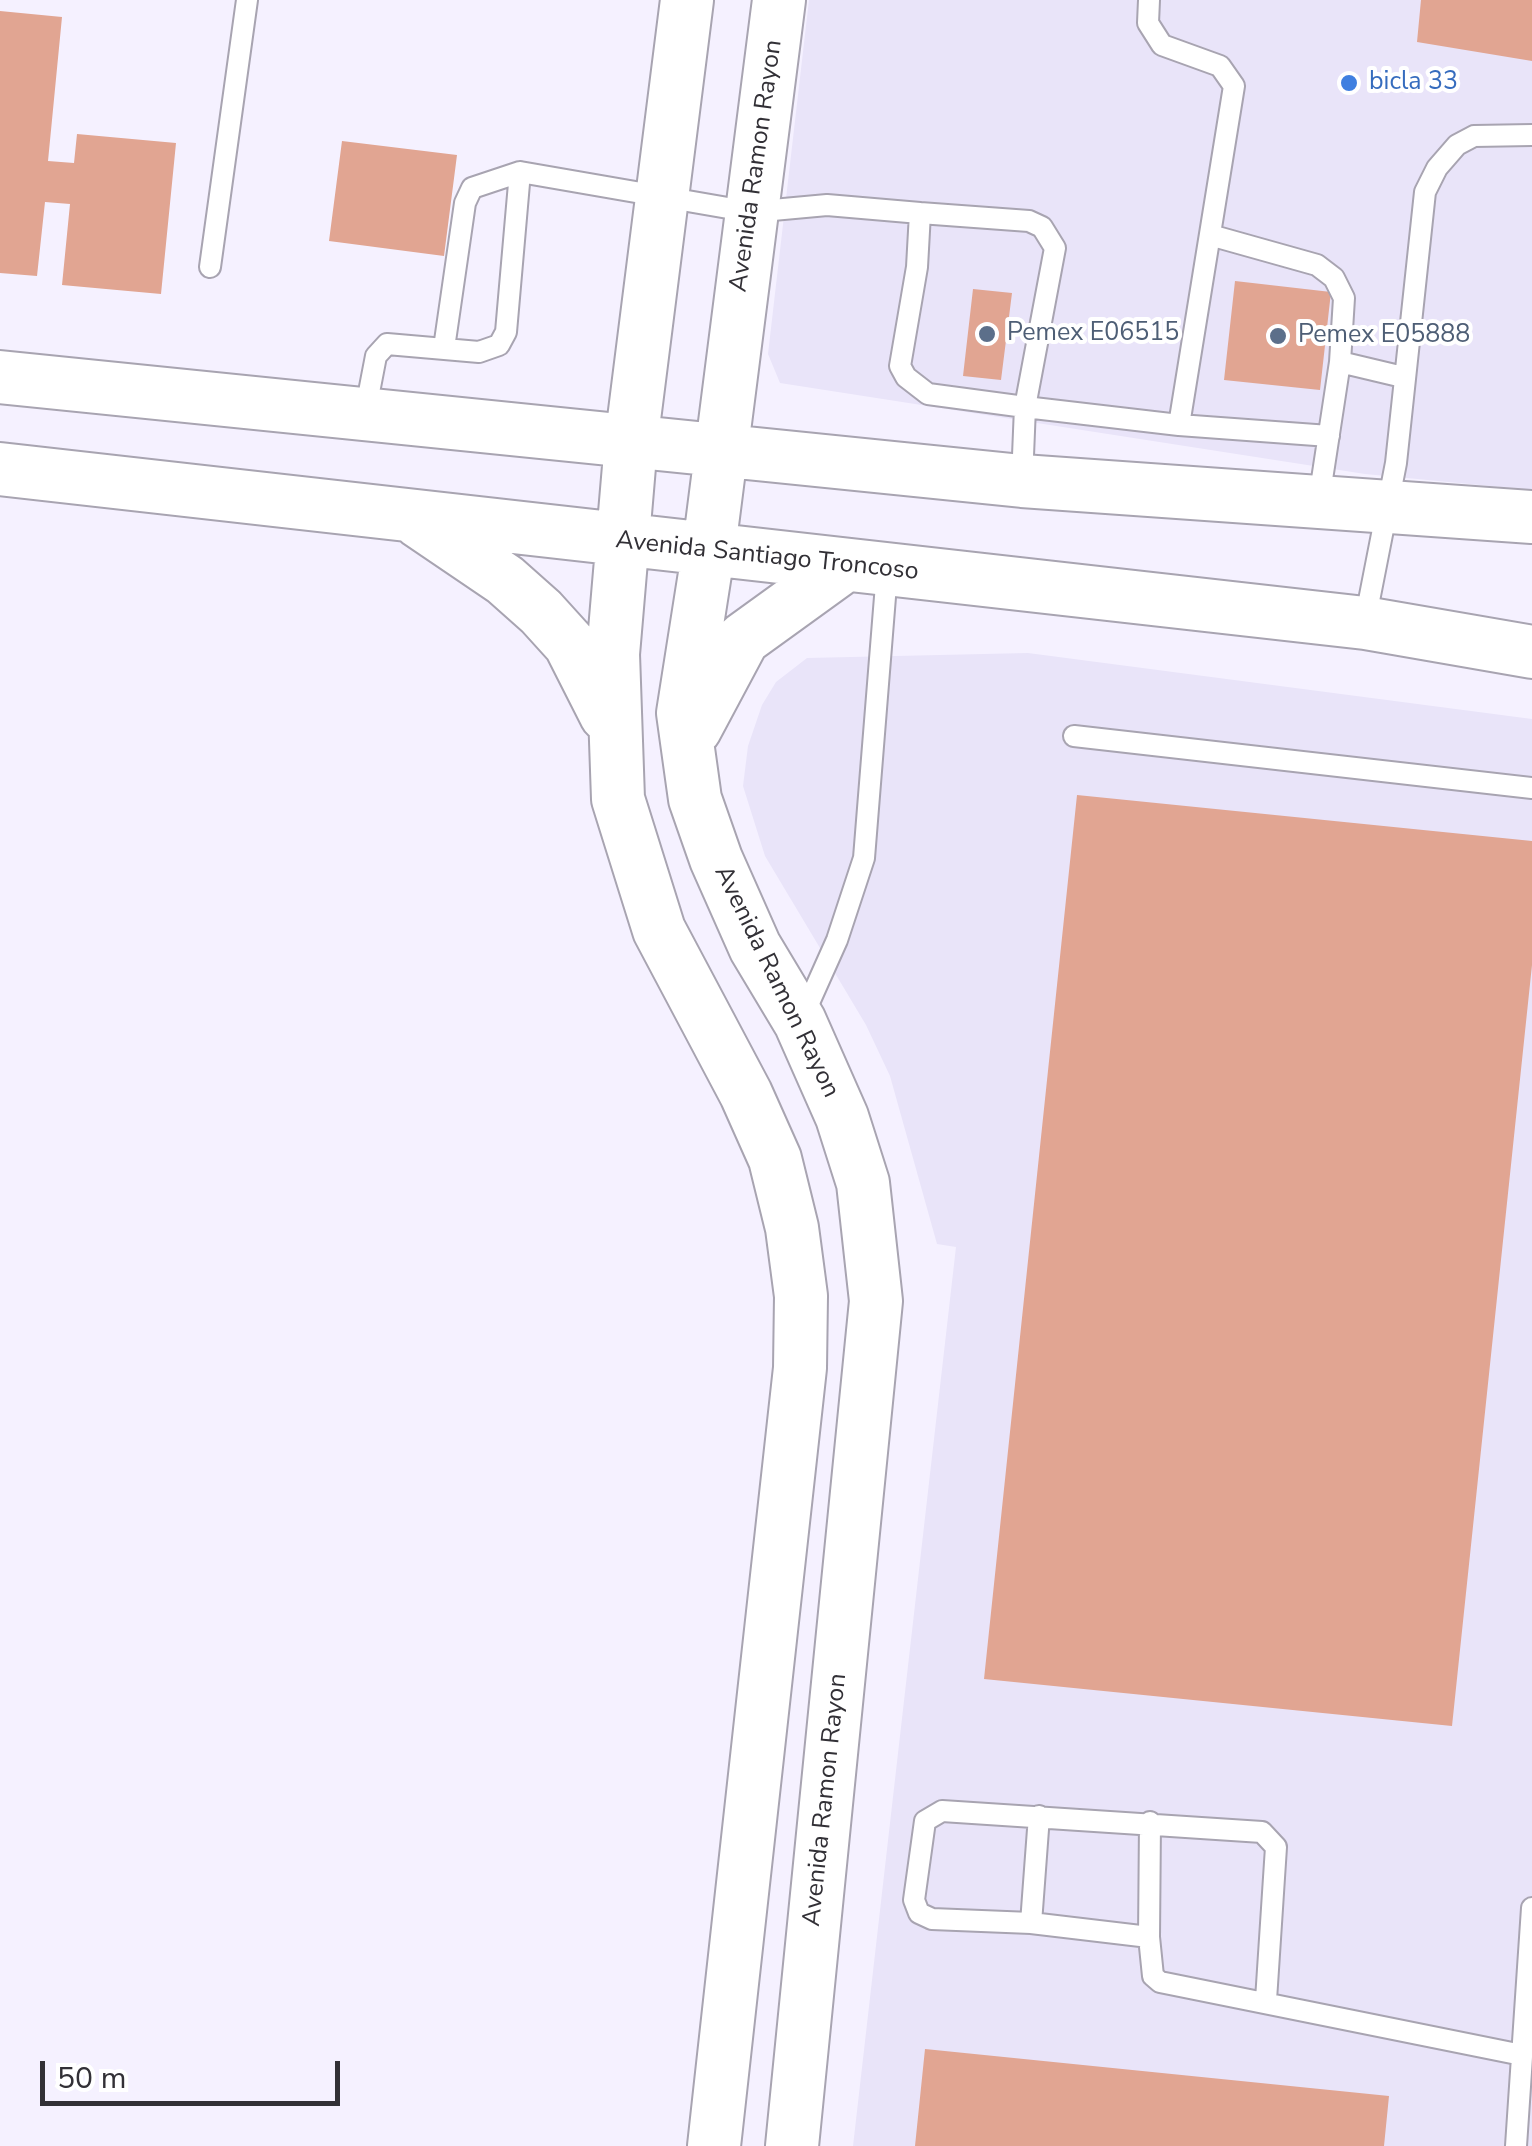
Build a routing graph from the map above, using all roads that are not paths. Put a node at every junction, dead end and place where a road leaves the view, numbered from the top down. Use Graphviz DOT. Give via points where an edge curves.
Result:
graph roads {
  1 [pos="247,0"];
  2 [pos="687,0"];
  3 [pos="779,0"];
  4 [pos="1149,0"];
  5 [pos="1532,135"];
  6 [pos="520,172"];
  7 [pos="662,194"];
  8 [pos="751,212"];
  9 [pos="920,212"];
  10 [pos="1210,235"];
  11 [pos="210,266"];
  12 [pos="444,348"];
  13 [pos="1340,362"];
  14 [pos="0,377"];
  15 [pos="1402,377"];
  16 [pos="1026,407"];
  17 [pos="364,415"];
  18 [pos="1179,425"];
  19 [pos="1329,436"];
  20 [pos="631,443"];
  21 [pos="720,454"];
  22 [pos="0,469"];
  23 [pos="1022,482"];
  24 [pos="1318,504"];
  25 [pos="1388,510"];
  26 [pos="408,514"];
  27 [pos="1532,517"];
  28 [pos="622,541"];
  29 [pos="710,548"];
  30 [pos="866,568"];
  31 [pos="1365,623"];
  32 [pos="1532,652"];
  33 [pos="614,733"];
  34 [pos="1074,736"];
  35 [pos="687,743"];
  36 [pos="1532,788"];
  37 [pos="800,1022"];
  38 [pos="1039,1816"];
  39 [pos="1150,1822"];
  40 [pos="1532,1908"];
  41 [pos="1031,1923"];
  42 [pos="1149,1936"];
  43 [pos="1266,2000"];
  44 [pos="1522,2055"];
  45 [pos="714,2146"];
  46 [pos="792,2146"];
  47 [pos="1516,2146"];
  1 -- 11 [label="lane"];
  2 -- 7 [label="main road"];
  3 -- 8 [label="main road, Avenida Ramon Rayon"];
  4 -- 10 [label="lane" via="1148,23 1162,45 1220,66 1234,86"];
  5 -- 15 [label="lane" via="1474,136 1437,168 1425,192"];
  6 -- 7 [label="lane"];
  6 -- 12 [label="lane" via="472,188 464,203"];
  6 -- 12 [label="lane" via="506,332 490,351"];
  7 -- 8 [label="lane"];
  7 -- 20 [label="main road"];
  8 -- 9 [label="lane" via="827,205"];
  8 -- 21 [label="main road, Avenida Ramon Rayon"];
  9 -- 16 [label="lane" via="918,267 900,366 928,394"];
  9 -- 16 [label="lane" via="1028,221 1042,227 1054,248"];
  10 -- 13 [label="lane" via="1317,265 1334,278 1344,298"];
  10 -- 18 [label="lane"];
  12 -- 17 [label="lane" via="386,344 376,356"];
  13 -- 15 [label="lane"];
  13 -- 19 [label="lane"];
  14 -- 17 [label="main road"];
  15 -- 25 [label="lane"];
  16 -- 18 [label="lane"];
  16 -- 23 [label="lane"];
  17 -- 20 [label="main road"];
  18 -- 19 [label="lane"];
  19 -- 24 [label="lane"];
  20 -- 21 [label="main road"];
  20 -- 28 [label="main road"];
  21 -- 23 [label="main road"];
  21 -- 29 [label="main road, Avenida Ramon Rayon"];
  22 -- 26 [label="main road, Avenida Santiago Troncoso"];
  23 -- 24 [label="main road"];
  24 -- 25 [label="main road"];
  25 -- 27 [label="main road"];
  25 -- 31 [label="lane"];
  26 -- 28 [label="main road, Avenida Santiago Troncoso"];
  26 -- 33 [label="main road" via="541,612 570,644"];
  28 -- 29 [label="main road, Avenida Santiago Troncoso"];
  28 -- 33 [label="main road"];
  29 -- 30 [label="main road, Avenida Santiago Troncoso"];
  29 -- 35 [label="main road, Avenida Ramon Rayon" via="683,714"];
  30 -- 31 [label="main road, Avenida Santiago Troncoso"];
  30 -- 35 [label="main road" via="743,638"];
  30 -- 37 [label="lane" via="864,858"];
  31 -- 32 [label="main road, Avenida Santiago Troncoso"];
  33 -- 45 [label="main road" via="618,799 659,930 775,1159 800,1296 800,1368"];
  34 -- 36 [label="lane"];
  35 -- 37 [label="main road, Avenida Ramon Rayon" via="694,799 716,859 755,947"];
  37 -- 46 [label="main road, Avenida Ramon Rayon" via="842,1117 862,1184 876,1301"];
  38 -- 39 [label="lane"];
  38 -- 41 [label="lane"];
  38 -- 41 [label="lane" via="930,1815 914,1900 919,1913 932,1919"];
  39 -- 42 [label="lane"];
  39 -- 43 [label="lane" via="1262,1832 1272,1842"];
  40 -- 44 [label="lane"];
  41 -- 42 [label="lane"];
  42 -- 43 [label="lane" via="1152,1976 1160,1982"];
  43 -- 44 [label="lane"];
  44 -- 47 [label="lane"];
}
